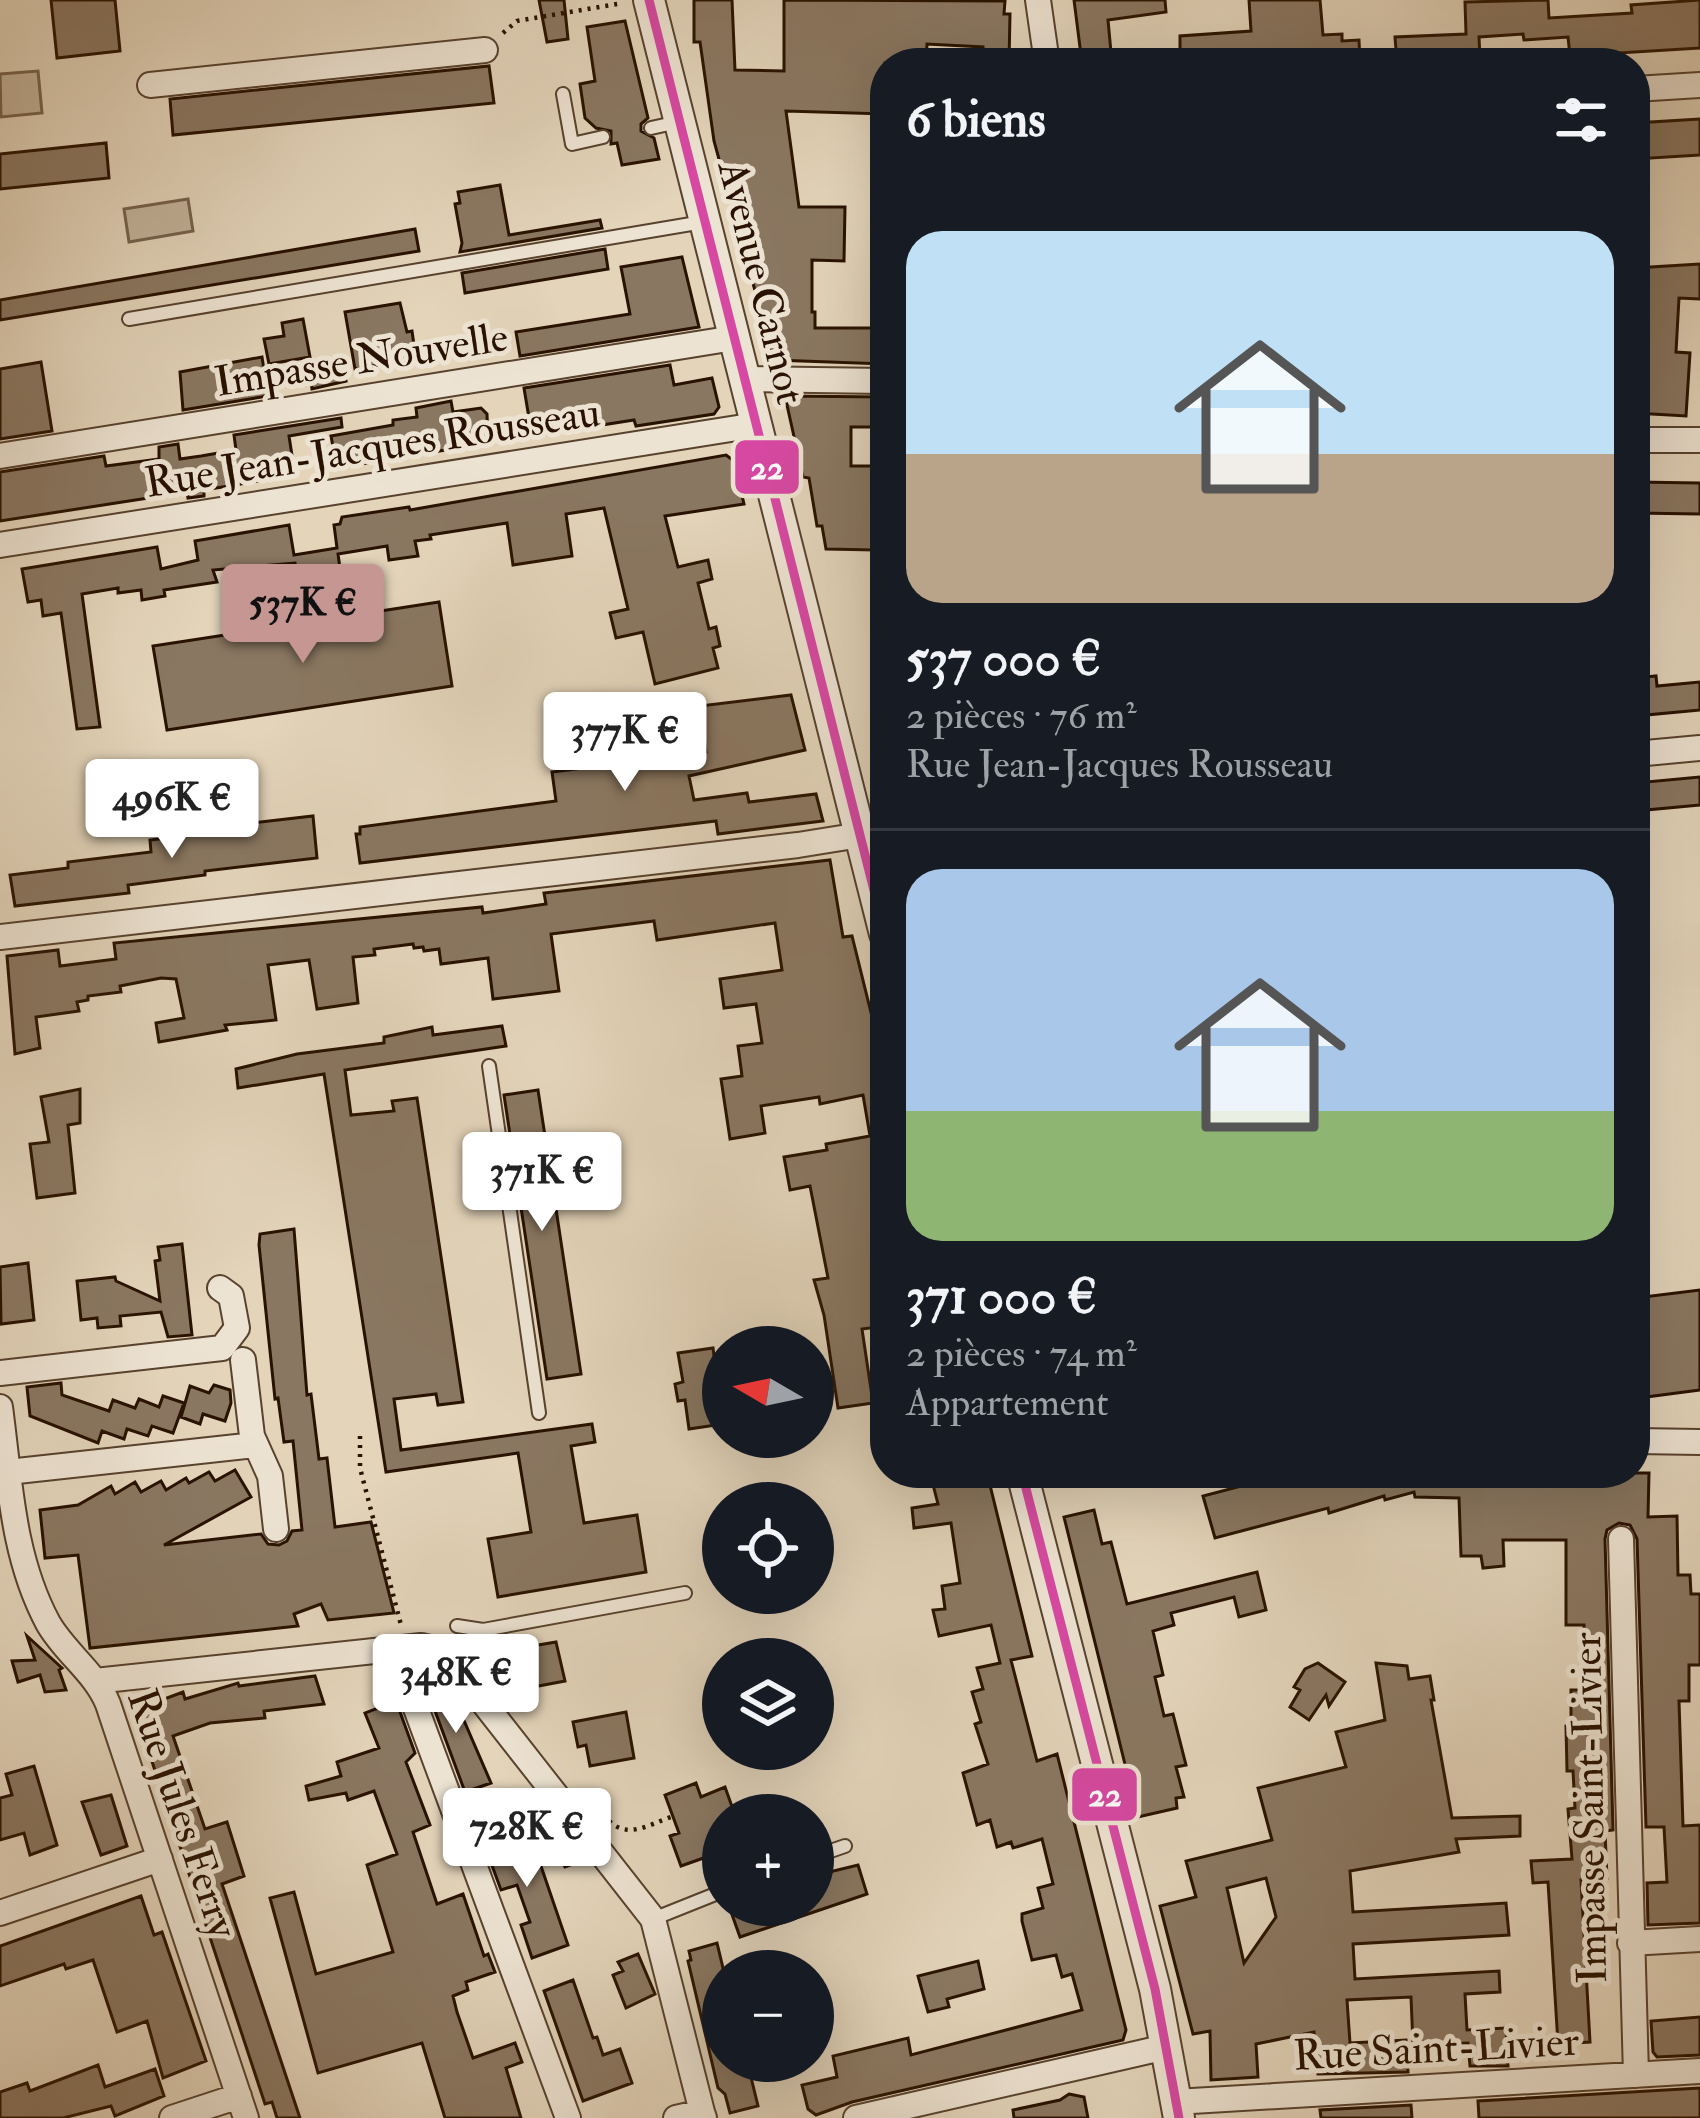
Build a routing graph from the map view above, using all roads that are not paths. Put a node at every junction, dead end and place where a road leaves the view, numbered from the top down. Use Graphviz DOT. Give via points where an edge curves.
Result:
graph roads {
  1 [pos="1038,0"];
  2 [pos="636,1"];
  3 [pos="1045,48"];
  4 [pos="485,50"];
  5 [pos="150,85"];
  6 [pos="1700,85"];
  7 [pos="1650,87"];
  8 [pos="562,94"];
  9 [pos="603,137"];
  10 [pos="704,222"];
  11 [pos="129,319"];
  12 [pos="734,338"];
  13 [pos="744,379"];
  14 [pos="870,382"];
  15 [pos="756,424"];
  16 [pos="1650,440"];
  17 [pos="1700,440"];
  18 [pos="0,456"];
  19 [pos="0,545"];
  20 [pos="1700,748"];
  21 [pos="1650,753"];
  22 [pos="870,823"];
  23 [pos="870,834"];
  24 [pos="0,937"];
  25 [pos="489,1066"];
  26 [pos="220,1288"];
  27 [pos="243,1360"];
  28 [pos="0,1372"];
  29 [pos="0,1407"];
  30 [pos="539,1413"];
  31 [pos="1650,1441"];
  32 [pos="1700,1442"];
  33 [pos="255,1445"];
  34 [pos="8,1472"];
  35 [pos="1026,1488"];
  36 [pos="276,1529"];
  37 [pos="1621,1539"];
  38 [pos="685,1593"];
  39 [pos="458,1626"];
  40 [pos="400,1648"];
  41 [pos="95,1681"];
  42 [pos="845,1846"];
  43 [pos="834,1850"];
  44 [pos="160,1859"];
  45 [pos="702,1899"];
  46 [pos="0,1913"];
  47 [pos="653,1918"];
  48 [pos="1700,1940"];
  49 [pos="1630,1943"];
  50 [pos="1166,2048"];
  51 [pos="1700,2071"];
  52 [pos="1636,2075"];
  53 [pos="243,2107"];
  54 [pos="1177,2110"];
  55 [pos="703,2115"];
  56 [pos="172,2118"];
  57 [pos="568,2118"];
  58 [pos="676,2118"];
  59 [pos="856,2118"];
  1 -- 3 [label="street"];
  2 -- 10 [label="street, Avenue Carnot" via="665,124"];
  4 -- 5 [label="street"];
  6 -- 7 [label="street"];
  8 -- 9 [label="lane" via="572,144"];
  10 -- 11 [label="lane"];
  10 -- 12 [label="street, Avenue Carnot"];
  12 -- 13 [label="street, Avenue Carnot"];
  12 -- 18 [label="street, Impasse Nouvelle"];
  13 -- 14 [label="street"];
  13 -- 15 [label="street, Avenue Carnot"];
  15 -- 19 [label="street, Rue Jean-Jacques Rousseau"];
  15 -- 22 [label="street, Avenue Carnot"];
  16 -- 17 [label="street"];
  20 -- 21 [label="street"];
  23 -- 24 [label="street"];
  25 -- 30 [label="lane"];
  26 -- 28 [label="street" via="231,1295 237,1328 222,1348"];
  27 -- 33 [label="street"];
  29 -- 34 [label="street, Rue Jules Ferry"];
  31 -- 32 [label="street"];
  33 -- 34 [label="street"];
  33 -- 36 [label="street" via="270,1476"];
  34 -- 41 [label="street, Rue Jules Ferry" via="18,1542 41,1610"];
  35 -- 50 [label="street"];
  37 -- 49 [label="street, Impasse Saint-Livier"];
  38 -- 39 [label="lane" via="483,1630"];
  40 -- 41 [label="street"];
  40 -- 47 [label="street" via="443,1651"];
  40 -- 57 [label="street"];
  41 -- 44 [label="street, Rue Jules Ferry"];
  42 -- 43 [label="lane"];
  44 -- 46 [label="street"];
  44 -- 53 [label="street, Rue Jules Ferry"];
  45 -- 47 [label="lane"];
  47 -- 55 [label="street"];
  48 -- 49 [label="street"];
  49 -- 52 [label="street, Impasse Saint-Livier"];
  50 -- 54 [label="street"];
  50 -- 59 [label="street"];
  51 -- 52 [label="street, Rue Saint-Livier"];
  52 -- 54 [label="street, Rue Saint-Livier"];
  53 -- 56 [label="street"];
  55 -- 58 [label="street"];
}
